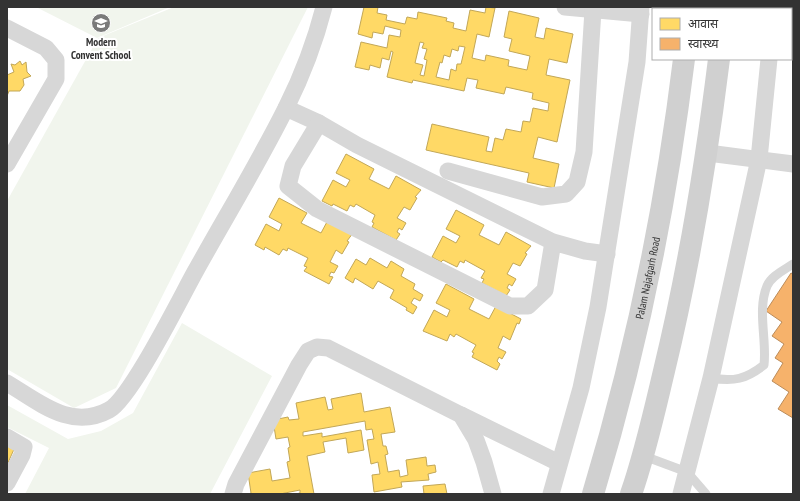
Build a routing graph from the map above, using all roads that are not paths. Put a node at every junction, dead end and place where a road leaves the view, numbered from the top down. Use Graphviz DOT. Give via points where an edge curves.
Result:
graph roads {
  1 [pos="324,7"];
  2 [pos="565,7"];
  3 [pos="593,10"];
  4 [pos="641,10"];
  5 [pos="7,28"];
  6 [pos="684,60"];
  7 [pos="719,60"];
  8 [pos="769,60"];
  9 [pos="286,108"];
  10 [pos="319,123"];
  11 [pos="708,153"];
  12 [pos="758,159"];
  13 [pos="7,164"];
  14 [pos="793,164"];
  15 [pos="448,171"];
  16 [pos="553,242"];
  17 [pos="607,254"];
  18 [pos="793,264"];
  19 [pos="711,378"];
  20 [pos="7,384"];
  21 [pos="462,415"];
  22 [pos="7,437"];
  23 [pos="644,456"];
  24 [pos="559,463"];
  25 [pos="687,472"];
  26 [pos="7,483"];
  27 [pos="233,494"];
  28 [pos="492,494"];
  29 [pos="551,494"];
  30 [pos="594,494"];
  31 [pos="631,494"];
  32 [pos="681,494"];
  33 [pos="706,494"];
  1 -- 9 [label="street" via="314,46"];
  2 -- 3 [label="street"];
  3 -- 4 [label="street"];
  3 -- 15 [label="street" via="584,152 577,182 570,190 566,194 542,197"];
  4 -- 17 [label="street" via="637,62"];
  5 -- 13 [label="street" via="46,48 56,60 56,79"];
  6 -- 30 [label="main road, Palam Najafgarh Road" via="673,148 641,312"];
  7 -- 11 [label="main road"];
  8 -- 12 [label="street"];
  9 -- 10 [label="street"];
  9 -- 20 [label="street" via="155,343 122,398 110,410 76,419 62,415"];
  10 -- 16 [label="street" via="357,145"];
  10 -- 16 [label="street" via="293,166 288,186 317,209 510,306 528,306 545,290"];
  11 -- 12 [label="street"];
  11 -- 23 [label="main road" via="681,303"];
  12 -- 14 [label="street"];
  12 -- 19 [label="street"];
  16 -- 17 [label="street"];
  17 -- 24 [label="street" via="581,388"];
  18 -- 19 [label="lane" via="778,273 767,286 764,303 764,365 751,375 737,379"];
  19 -- 25 [label="street"];
  21 -- 24 [label="street"];
  21 -- 27 [label="street" via="349,357 328,348 317,347 308,351 299,365"];
  21 -- 28 [label="street" via="482,455"];
  22 -- 26 [label="street" via="24,447"];
  23 -- 25 [label="lane"];
  23 -- 31 [label="main road"];
  24 -- 29 [label="street"];
  25 -- 32 [label="street"];
  25 -- 33 [label="lane"];
}
